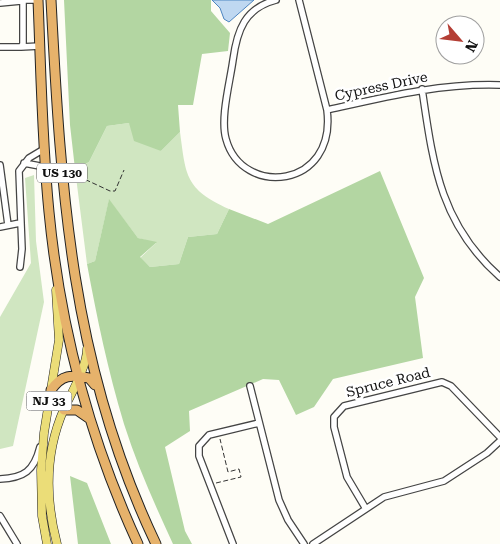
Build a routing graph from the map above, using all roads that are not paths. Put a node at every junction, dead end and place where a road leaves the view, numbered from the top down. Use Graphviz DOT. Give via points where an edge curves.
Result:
graph roads {
  1 [pos="276,0"];
  2 [pos="299,0"];
  3 [pos="21,1"];
  4 [pos="0,3"];
  5 [pos="38,3"];
  6 [pos="51,4"];
  7 [pos="40,46"];
  8 [pos="0,47"];
  9 [pos="21,47"];
  10 [pos="500,85"];
  11 [pos="422,89"];
  12 [pos="327,110"];
  13 [pos="44,149"];
  14 [pos="24,164"];
  15 [pos="0,165"];
  16 [pos="45,168"];
  17 [pos="20,223"];
  18 [pos="8,225"];
  19 [pos="0,226"];
  20 [pos="55,258"];
  21 [pos="20,267"];
  22 [pos="500,277"];
  23 [pos="87,344"];
  24 [pos="78,376"];
  25 [pos="250,386"];
  26 [pos="97,387"];
  27 [pos="51,390"];
  28 [pos="64,410"];
  29 [pos="90,419"];
  30 [pos="259,423"];
  31 [pos="44,433"];
  32 [pos="500,437"];
  33 [pos="500,441"];
  34 [pos="0,479"];
  35 [pos="366,509"];
  36 [pos="0,516"];
  37 [pos="17,544"];
  38 [pos="46,544"];
  39 [pos="56,544"];
  40 [pos="138,544"];
  41 [pos="156,544"];
  42 [pos="233,544"];
  43 [pos="304,544"];
  44 [pos="313,544"];
  1 -- 12 [label="street" via="255,9 244,20 238,34 224,125 230,149 239,162 260,175 278,177 294,174 312,164 322,151 329,129"];
  2 -- 12 [label="street"];
  3 -- 4 [label="street"];
  3 -- 5 [label="street"];
  3 -- 9 [label="street" via="24,39"];
  5 -- 6 [label="street"];
  5 -- 7 [label="highway, US 130"];
  6 -- 23 [label="highway, US 130" via="62,176 74,280"];
  7 -- 9 [label="street"];
  7 -- 13 [label="highway, US 130"];
  8 -- 9 [label="street"];
  10 -- 11 [label="street, Cypress Drive"];
  11 -- 12 [label="street, Cypress Drive"];
  11 -- 22 [label="street" via="434,166 445,200 465,238"];
  13 -- 14 [label="street"];
  13 -- 16 [label="highway, US 130"];
  14 -- 16 [label="street"];
  14 -- 17 [label="street" via="19,171 18,185"];
  15 -- 18 [label="street"];
  16 -- 20 [label="highway, US 130"];
  17 -- 18 [label="street"];
  17 -- 21 [label="street"];
  18 -- 19 [label="street"];
  20 -- 24 [label="highway, US 130"];
  20 -- 27 [label="main road, NJ 33" via="59,340"];
  23 -- 24 [label="main road, NJ 33" via="87,357"];
  23 -- 26 [label="highway, US 130"];
  24 -- 26 [label="highway" via="89,378"];
  24 -- 27 [label="highway" via="65,376"];
  24 -- 28 [label="main road, NJ 33"];
  24 -- 29 [label="highway, US 130"];
  25 -- 30 [label="street"];
  26 -- 41 [label="highway, US 130" via="124,470"];
  27 -- 31 [label="main road, NJ 33"];
  28 -- 29 [label="highway" via="77,410"];
  28 -- 39 [label="main road, NJ 33" via="53,442 48,480"];
  29 -- 40 [label="highway, US 130"];
  30 -- 42 [label="street" via="210,435 199,446 199,456"];
  30 -- 43 [label="street" via="279,500"];
  31 -- 34 [label="street" via="37,461 31,470 16,478"];
  31 -- 38 [label="main road, NJ 33" via="40,490"];
  32 -- 35 [label="street, Spruce Road" via="451,386 442,382 344,406 336,412 334,427 347,477"];
  33 -- 35 [label="street" via="444,481 391,495"];
  35 -- 44 [label="street"];
  36 -- 37 [label="street"];
}
